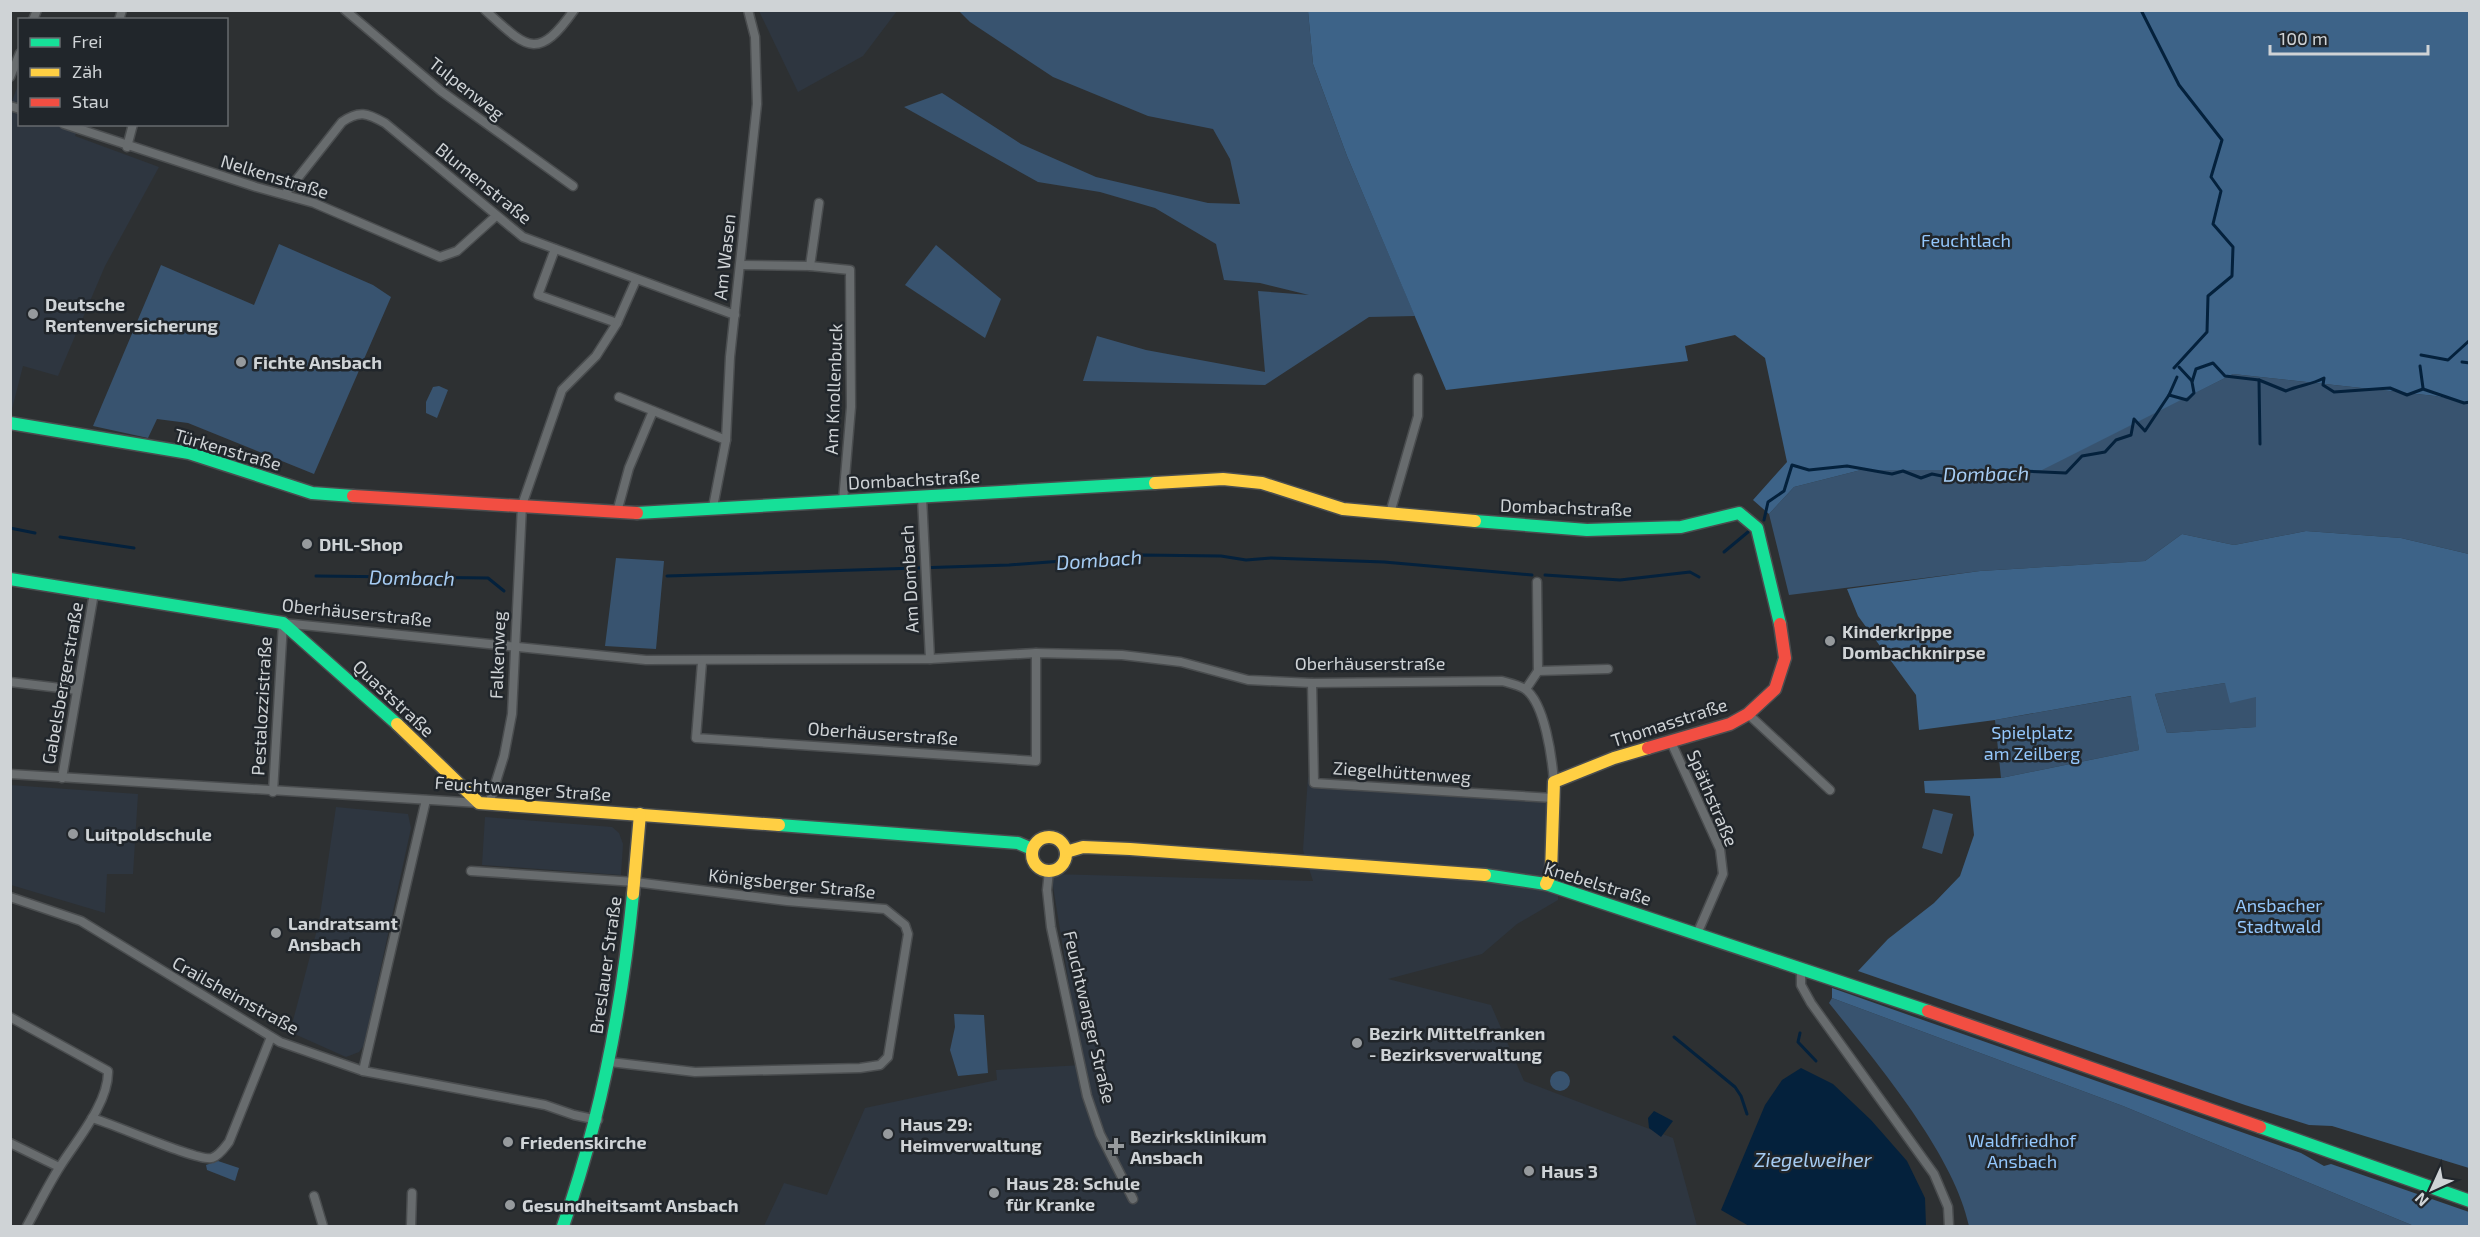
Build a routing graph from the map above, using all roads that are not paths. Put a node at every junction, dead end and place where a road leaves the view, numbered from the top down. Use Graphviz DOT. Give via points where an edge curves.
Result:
graph roads {
  1 [pos="345,10"];
  2 [pos="485,10"];
  3 [pos="574,10"];
  4 [pos="748,10"];
  5 [pos="18,58"];
  6 [pos="10,77"];
  7 [pos="69,126"];
  8 [pos="132,126"];
  9 [pos="127,147"];
  10 [pos="573,186"];
  11 [pos="286,193"];
  12 [pos="819,203"];
  13 [pos="496,216"];
  14 [pos="555,249"];
  15 [pos="740,265"];
  16 [pos="810,266"];
  17 [pos="636,280"];
  18 [pos="735,315"];
  19 [pos="618,324"];
  20 [pos="1418,378"];
  21 [pos="619,397"];
  22 [pos="653,411"];
  23 [pos="10,423"];
  24 [pos="726,440"];
  25 [pos="922,497"];
  26 [pos="437,500"];
  27 [pos="843,501"];
  28 [pos="522,505"];
  29 [pos="713,507"];
  30 [pos="616,512"];
  31 [pos="1390,513"];
  32 [pos="1739,513"];
  33 [pos="10,579"];
  34 [pos="1537,582"];
  35 [pos="94,593"];
  36 [pos="283,623"];
  37 [pos="516,647"];
  38 [pos="1036,653"];
  39 [pos="930,659"];
  40 [pos="702,662"];
  41 [pos="1608,669"];
  42 [pos="1538,671"];
  43 [pos="10,682"];
  44 [pos="1312,683"];
  45 [pos="1526,689"];
  46 [pos="77,690"];
  47 [pos="1748,714"];
  48 [pos="1671,742"];
  49 [pos="10,774"];
  50 [pos="62,778"];
  51 [pos="1554,782"];
  52 [pos="1830,790"];
  53 [pos="273,792"];
  54 [pos="1553,798"];
  55 [pos="426,800"];
  56 [pos="484,803"];
  57 [pos="640,814"];
  58 [pos="1032,849"];
  59 [pos="1066,852"];
  60 [pos="471,871"];
  61 [pos="1050,871"];
  62 [pos="635,882"];
  63 [pos="1546,884"];
  64 [pos="10,897"];
  65 [pos="1697,934"];
  66 [pos="1801,968"];
  67 [pos="10,1017"];
  68 [pos="271,1037"];
  69 [pos="610,1062"];
  70 [pos="363,1071"];
  71 [pos="92,1118"];
  72 [pos="598,1120"];
  73 [pos="10,1143"];
  74 [pos="59,1167"];
  75 [pos="412,1193"];
  76 [pos="314,1196"];
  77 [pos="1133,1199"];
  78 [pos="2469,1201"];
  79 [pos="27,1227"];
  80 [pos="323,1227"];
  81 [pos="411,1227"];
  82 [pos="563,1227"];
  83 [pos="1949,1227"];
  1 -- 10 [label="street, Tulpenweg" via="441,91"];
  2 -- 3 [label="street" via="515,37 530,44 544,43 556,36"];
  4 -- 15 [label="street, Am Wasen" via="755,37 757,104"];
  5 -- 6 [label="street"];
  7 -- 9 [label="street, Nelkenstraße"];
  8 -- 9 [label="street"];
  9 -- 11 [label="street, Nelkenstraße"];
  11 -- 13 [label="street, Nelkenstraße" via="440,257 457,251"];
  11 -- 13 [label="street, Blumenstraße" via="342,122 354,114 368,113 393,129"];
  12 -- 16 [label="street"];
  13 -- 14 [label="street, Blumenstraße" via="523,237"];
  14 -- 17 [label="street, Blumenstraße"];
  14 -- 19 [label="street" via="538,295"];
  15 -- 16 [label="street"];
  15 -- 18 [label="street, Am Wasen"];
  16 -- 27 [label="street, Am Knollenbuck" via="850,270 852,279 851,407"];
  17 -- 18 [label="street, Blumenstraße"];
  17 -- 19 [label="street, Falkenweg"];
  18 -- 24 [label="street, Am Wasen"];
  19 -- 28 [label="street, Falkenweg" via="596,356 561,390"];
  20 -- 31 [label="street" via="1418,416"];
  21 -- 22 [label="street"];
  22 -- 24 [label="street"];
  22 -- 30 [label="street"];
  23 -- 26 [label="street, Türkenstraße" via="189,453 312,493"];
  24 -- 29 [label="street, Am Wasen"];
  25 -- 27 [label="street, Dombachstraße"];
  25 -- 31 [label="street, Dombachstraße" via="1223,479 1262,483 1343,509"];
  25 -- 39 [label="street, Am Dombach"];
  26 -- 28 [label="street, Dombachstraße"];
  27 -- 29 [label="street, Dombachstraße"];
  28 -- 30 [label="street, Dombachstraße"];
  28 -- 37 [label="street, Falkenweg"];
  29 -- 30 [label="street, Dombachstraße"];
  31 -- 32 [label="street, Dombachstraße" via="1587,530 1681,526"];
  32 -- 47 [label="street, Thomasstraße" via="1757,528 1785,658 1775,688"];
  33 -- 35 [label="street, Oberhäuserstraße"];
  34 -- 42 [label="street"];
  35 -- 36 [label="street, Oberhäuserstraße"];
  35 -- 46 [label="street, Gabelsbergerstraße"];
  36 -- 37 [label="street, Oberhäuserstraße"];
  36 -- 53 [label="street, Pestalozzistraße"];
  36 -- 56 [label="street, Quaststraße"];
  37 -- 40 [label="street, Oberhäuserstraße"];
  37 -- 56 [label="street, Falkenweg" via="512,714 504,756"];
  38 -- 39 [label="street, Oberhäuserstraße"];
  38 -- 40 [label="street, Oberhäuserstraße" via="1036,761 696,738"];
  38 -- 44 [label="street, Oberhäuserstraße" via="1122,655 1181,662 1248,680"];
  39 -- 40 [label="street, Oberhäuserstraße"];
  41 -- 42 [label="street"];
  42 -- 45 [label="street"];
  43 -- 46 [label="street"];
  44 -- 45 [label="street, Oberhäuserstraße" via="1482,680 1502,681"];
  44 -- 54 [label="street, Ziegelhüttenweg" via="1314,783"];
  45 -- 51 [label="street" via="1541,714 1551,748"];
  46 -- 50 [label="street, Gabelsbergerstraße"];
  47 -- 48 [label="street, Thomasstraße" via="1730,724"];
  47 -- 52 [label="street"];
  48 -- 51 [label="street, Thomasstraße" via="1614,758"];
  48 -- 65 [label="street, Späthstraße" via="1720,849 1723,874"];
  49 -- 50 [label="street, Feuchtwanger Straße"];
  50 -- 53 [label="street, Feuchtwanger Straße"];
  51 -- 54 [label="street"];
  53 -- 55 [label="street, Feuchtwanger Straße"];
  54 -- 63 [label="street" via="1551,873"];
  55 -- 56 [label="street, Feuchtwanger Straße"];
  55 -- 70 [label="street"];
  56 -- 57 [label="street, Feuchtwanger Straße"];
  57 -- 58 [label="street, Feuchtwanger Straße" via="1018,843"];
  57 -- 62 [label="street, Breslauer Straße"];
  58 -- 59 [label="street" via="1039,840 1050,837 1061,842"];
  58 -- 61 [label="street" via="1038,867"];
  59 -- 61 [label="street" via="1060,867"];
  59 -- 63 [label="street, Knebelstraße" via="1083,847 1130,849 1499,876"];
  60 -- 62 [label="street, Königsberger Straße"];
  61 -- 77 [label="street, Feuchtwanger Straße" via="1047,890 1051,927 1087,1096 1100,1134"];
  62 -- 69 [label="street, Breslauer Straße"];
  62 -- 69 [label="street, Königsberger Straße" via="885,909 905,925 908,934 888,1057 880,1065 695,1072"];
  63 -- 65 [label="street, Knebelstraße"];
  64 -- 68 [label="street, Crailsheimstraße" via="81,921"];
  65 -- 66 [label="street, Knebelstraße"];
  66 -- 78 [label="street, Knebelstraße"];
  66 -- 83 [label="street" via="1800,984 1811,1003 1934,1174 1948,1207"];
  67 -- 71 [label="street" via="108,1071"];
  68 -- 70 [label="street, Crailsheimstraße"];
  68 -- 71 [label="street" via="229,1142 210,1159 192,1156"];
  69 -- 72 [label="street, Breslauer Straße"];
  70 -- 72 [label="street, Crailsheimstraße" via="545,1105"];
  71 -- 74 [label="street"];
  72 -- 82 [label="street, Breslauer Straße"];
  73 -- 74 [label="street"];
  74 -- 79 [label="street"];
  75 -- 81 [label="street"];
  76 -- 80 [label="street"];
}
